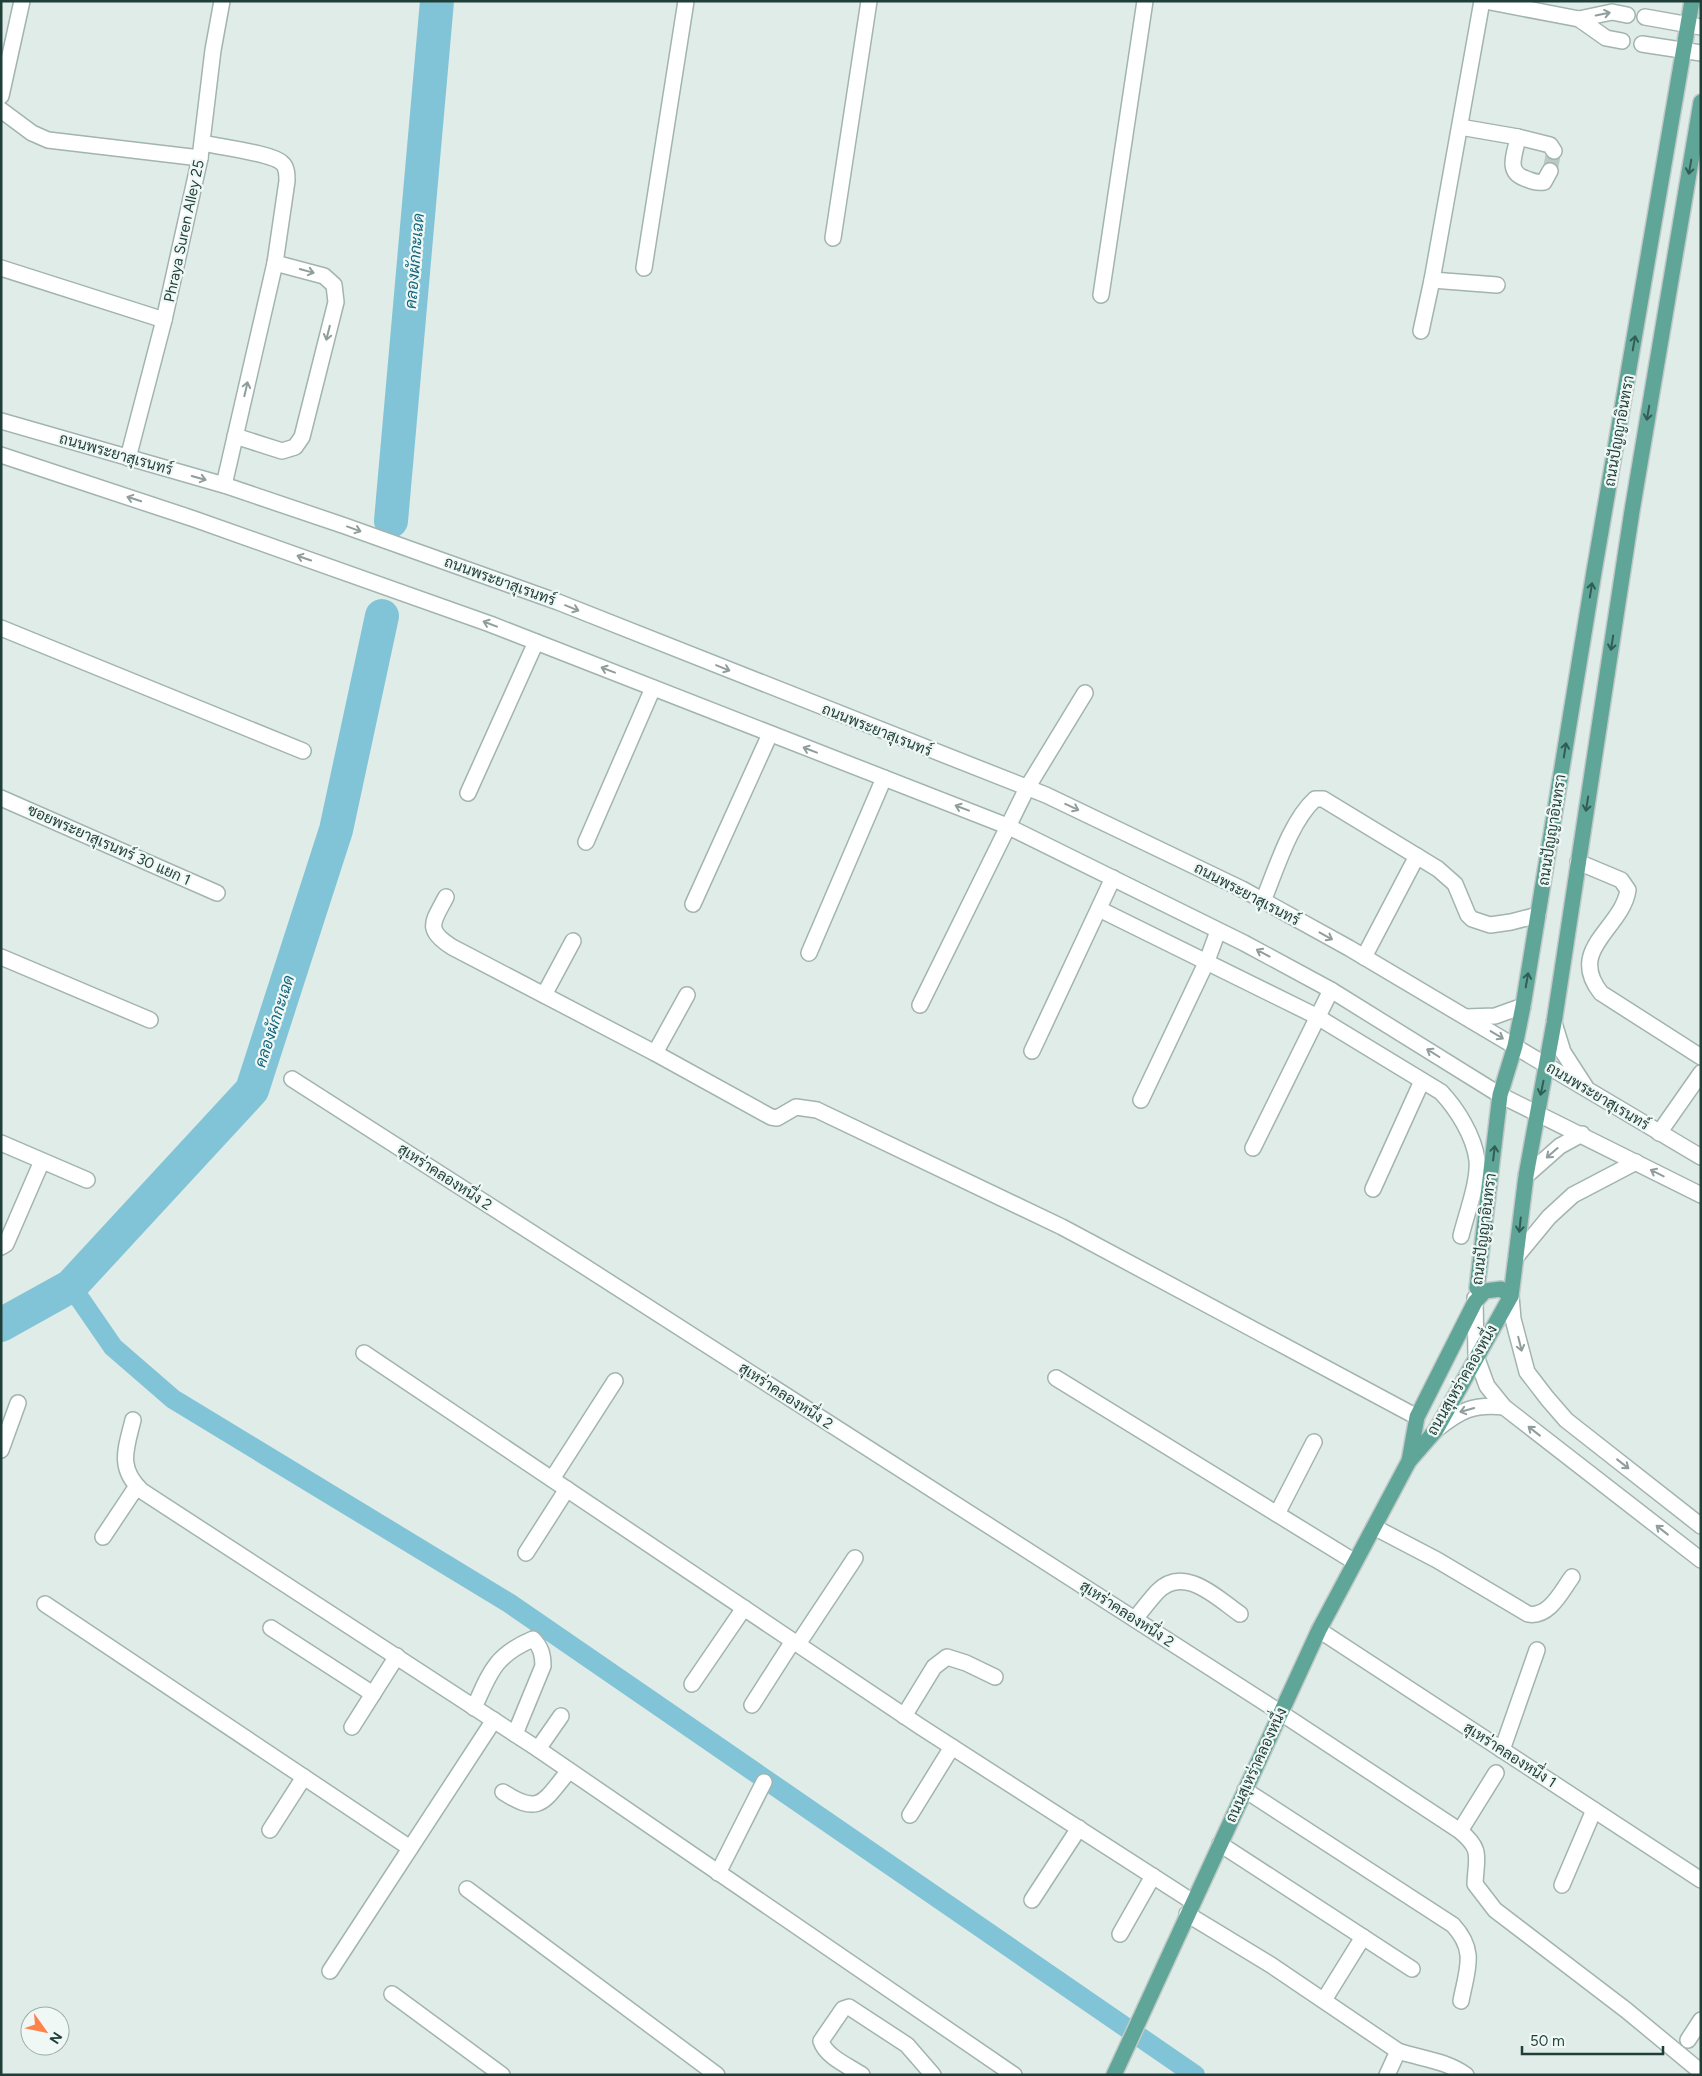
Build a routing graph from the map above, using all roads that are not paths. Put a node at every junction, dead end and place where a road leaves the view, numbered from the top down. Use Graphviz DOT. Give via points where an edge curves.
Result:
graph roads {
  1 [pos="22,1"];
  2 [pos="222,1"];
  3 [pos="686,1"];
  4 [pos="869,1"];
  5 [pos="1145,1"];
  6 [pos="1484,1"];
  7 [pos="1692,1"];
  8 [pos="1627,15"];
  9 [pos="1645,17"];
  10 [pos="1579,19"];
  11 [pos="1695,26"];
  12 [pos="1622,41"];
  13 [pos="1642,44"];
  14 [pos="1684,51"];
  15 [pos="1701,53"];
  16 [pos="1,96"];
  17 [pos="1701,102"];
  18 [pos="1,110"];
  19 [pos="1460,127"];
  20 [pos="1518,137"];
  21 [pos="202,151"];
  22 [pos="1554,151"];
  23 [pos="1550,171"];
  24 [pos="833,238"];
  25 [pos="275,263"];
  26 [pos="1,268"];
  27 [pos="644,268"];
  28 [pos="1432,280"];
  29 [pos="1497,285"];
  30 [pos="1101,295"];
  31 [pos="164,320"];
  32 [pos="1421,331"];
  33 [pos="1,420"];
  34 [pos="235,436"];
  35 [pos="1,455"];
  36 [pos="128,458"];
  37 [pos="224,485"];
  38 [pos="1,628"];
  39 [pos="536,642"];
  40 [pos="653,688"];
  41 [pos="1085,693"];
  42 [pos="770,734"];
  43 [pos="303,751"];
  44 [pos="884,778"];
  45 [pos="1027,788"];
  46 [pos="468,793"];
  47 [pos="1,798"];
  48 [pos="1007,826"];
  49 [pos="586,842"];
  50 [pos="1417,856"];
  51 [pos="1578,862"];
  52 [pos="1113,878"];
  53 [pos="217,893"];
  54 [pos="446,897"];
  55 [pos="1263,901"];
  56 [pos="693,904"];
  57 [pos="1099,909"];
  58 [pos="1538,915"];
  59 [pos="1218,931"];
  60 [pos="573,940"];
  61 [pos="809,953"];
  62 [pos="1364,957"];
  63 [pos="1,958"];
  64 [pos="1207,961"];
  65 [pos="1331,990"];
  66 [pos="544,995"];
  67 [pos="688,995"];
  68 [pos="920,1004"];
  69 [pos="1523,1006"];
  70 [pos="1316,1016"];
  71 [pos="1466,1017"];
  72 [pos="150,1020"];
  73 [pos="1554,1023"];
  74 [pos="1515,1046"];
  75 [pos="1032,1051"];
  76 [pos="655,1053"];
  77 [pos="1701,1057"];
  78 [pos="1547,1064"];
  79 [pos="1701,1073"];
  80 [pos="292,1079"];
  81 [pos="1422,1081"];
  82 [pos="1588,1092"];
  83 [pos="1500,1095"];
  84 [pos="1141,1100"];
  85 [pos="1536,1112"];
  86 [pos="1659,1133"];
  87 [pos="1582,1134"];
  88 [pos="1,1143"];
  89 [pos="1253,1148"];
  90 [pos="1701,1157"];
  91 [pos="42,1161"];
  92 [pos="1636,1162"];
  93 [pos="1526,1176"];
  94 [pos="87,1180"];
  95 [pos="1373,1188"];
  96 [pos="1701,1195"];
  97 [pos="1461,1236"];
  98 [pos="1,1247"];
  99 [pos="1516,1257"];
  100 [pos="1476,1295"];
  101 [pos="1511,1296"];
  102 [pos="364,1353"];
  103 [pos="1476,1356"];
  104 [pos="1056,1378"];
  105 [pos="615,1381"];
  106 [pos="18,1403"];
  107 [pos="1504,1408"];
  108 [pos="1417,1417"];
  109 [pos="134,1420"];
  110 [pos="1436,1430"];
  111 [pos="1314,1442"];
  112 [pos="1,1450"];
  113 [pos="1409,1461"];
  114 [pos="552,1479"];
  115 [pos="137,1486"];
  116 [pos="567,1489"];
  117 [pos="1277,1514"];
  118 [pos="1701,1526"];
  119 [pos="1374,1527"];
  120 [pos="103,1537"];
  121 [pos="526,1553"];
  122 [pos="855,1558"];
  123 [pos="1701,1560"];
  124 [pos="1355,1562"];
  125 [pos="1572,1577"];
  126 [pos="45,1604"];
  127 [pos="744,1608"];
  128 [pos="1240,1614"];
  129 [pos="1135,1619"];
  130 [pos="271,1628"];
  131 [pos="1319,1630"];
  132 [pos="795,1642"];
  133 [pos="1537,1650"];
  134 [pos="397,1656"];
  135 [pos="995,1677"];
  136 [pos="692,1684"];
  137 [pos="373,1694"];
  138 [pos="752,1705"];
  139 [pos="474,1708"];
  140 [pos="1281,1713"];
  141 [pos="560,1716"];
  142 [pos="904,1716"];
  143 [pos="494,1720"];
  144 [pos="352,1727"];
  145 [pos="515,1734"];
  146 [pos="952,1747"];
  147 [pos="538,1749"];
  148 [pos="1502,1750"];
  149 [pos="569,1771"];
  150 [pos="1496,1773"];
  151 [pos="304,1777"];
  152 [pos="764,1782"];
  153 [pos="1245,1790"];
  154 [pos="503,1792"];
  155 [pos="1594,1810"];
  156 [pos="910,1815"];
  157 [pos="1079,1828"];
  158 [pos="270,1830"];
  159 [pos="1460,1830"];
  160 [pos="1220,1844"];
  161 [pos="410,1848"];
  162 [pos="718,1873"];
  163 [pos="1153,1876"];
  164 [pos="1701,1880"];
  165 [pos="1562,1885"];
  166 [pos="467,1889"];
  167 [pos="1032,1900"];
  168 [pos="1190,1908"];
  169 [pos="1120,1934"];
  170 [pos="1363,1937"];
  171 [pos="1412,1969"];
  172 [pos="330,1971"];
  173 [pos="392,1994"];
  174 [pos="1324,2000"];
  175 [pos="1461,2000"];
  176 [pos="1701,2020"];
  177 [pos="1688,2040"];
  178 [pos="1398,2051"];
  179 [pos="917,2069"];
  180 [pos="1701,2072"];
  181 [pos="502,2075"];
  182 [pos="716,2075"];
  183 [pos="862,2075"];
  184 [pos="933,2075"];
  185 [pos="1014,2075"];
  186 [pos="1114,2075"];
  187 [pos="1387,2075"];
  188 [pos="1466,2075"];
  1 -- 16 [label="street"];
  2 -- 21 [label="street, Phraya Suren Alley 25" via="212,50"];
  3 -- 27 [label="street"];
  4 -- 24 [label="street"];
  5 -- 30 [label="street"];
  6 -- 10 [label="street"];
  6 -- 19 [label="street"];
  7 -- 11 [label="main road, ถนนปัญญาอินทรา"];
  10 -- 8 [label="street, one-way" via="1612,12"];
  9 -- 11 [label="street"];
  10 -- 12 [label="street" via="1606,38"];
  11 -- 14 [label="main road, ถนนปัญญาอินทรา"];
  13 -- 14 [label="street"];
  14 -- 15 [label="street"];
  58 -- 14 [label="main road, ถนนปัญญาอินทรา, one-way"];
  17 -- 51 [label="main road, ถนนปัญญาอินทรา, one-way" via="1632,511"];
  18 -- 21 [label="street" via="32,133 48,140"];
  19 -- 20 [label="street"];
  19 -- 28 [label="street"];
  20 -- 22 [label="street" via="1550,145"];
  20 -- 23 [label="street" via="1512,163 1514,172 1538,183 1544,182"];
  21 -- 25 [label="street" via="271,157 282,163 287,181"];
  21 -- 31 [label="street, Phraya Suren Alley 25"];
  34 -- 25 [label="street, one-way"];
  25 -- 34 [label="street, one-way" via="324,276 334,285 336,302 302,437 295,447 282,451"];
  26 -- 31 [label="street"];
  28 -- 29 [label="street"];
  28 -- 32 [label="street"];
  31 -- 36 [label="street, Phraya Suren Alley 25"];
  33 -- 36 [label="street, ถนนพระยาสุเรนทร์"];
  34 -- 37 [label="street"];
  39 -- 35 [label="street, one-way" via="194,518"];
  36 -- 37 [label="street, ถนนพระยาสุเรนทร์, one-way"];
  37 -- 45 [label="street, ถนนพระยาสุเรนทร์, one-way" via="558,602"];
  38 -- 43 [label="street"];
  40 -- 39 [label="street, one-way"];
  39 -- 46 [label="street"];
  40 -- 42 [label="street"];
  40 -- 49 [label="street"];
  41 -- 45 [label="street"];
  44 -- 42 [label="street, one-way"];
  42 -- 56 [label="street"];
  48 -- 44 [label="street, one-way"];
  44 -- 61 [label="street"];
  45 -- 48 [label="street"];
  45 -- 55 [label="street, ถนนพระยาสุเรนทร์, one-way"];
  47 -- 53 [label="street, ซอยพระยาสุเรนทร์ 30 แยก 1"];
  48 -- 52 [label="street"];
  48 -- 68 [label="street"];
  50 -- 55 [label="street" via="1327,802 1315,799 1297,823"];
  50 -- 58 [label="street" via="1438,868 1455,884 1472,919 1490,924"];
  50 -- 62 [label="street"];
  51 -- 73 [label="main road, ถนนปัญญาอินทรา"];
  51 -- 77 [label="street" via="1621,880 1628,890 1622,905 1592,950 1589,969 1595,987"];
  52 -- 57 [label="street"];
  52 -- 59 [label="street"];
  54 -- 66 [label="street" via="434,920 433,928 438,938"];
  55 -- 62 [label="street, ถนนพระยาสุเรนทร์, one-way"];
  57 -- 64 [label="street"];
  57 -- 75 [label="street"];
  69 -- 58 [label="main road, ถนนปัญญาอินทรา, one-way"];
  59 -- 64 [label="street"];
  65 -- 59 [label="street, one-way"];
  60 -- 66 [label="street"];
  62 -- 71 [label="street, ถนนพระยาสุเรนทร์"];
  63 -- 72 [label="street"];
  64 -- 70 [label="street"];
  64 -- 84 [label="street"];
  65 -- 70 [label="street"];
  83 -- 65 [label="street, one-way"];
  66 -- 76 [label="street"];
  67 -- 76 [label="street"];
  69 -- 71 [label="street" via="1496,1016"];
  69 -- 74 [label="main road, ถนนปัญญาอินทรา"];
  70 -- 81 [label="street"];
  70 -- 89 [label="street"];
  71 -- 74 [label="street, ถนนพระยาสุเรนทร์, one-way"];
  73 -- 78 [label="main road, ถนนปัญญาอินทรา"];
  73 -- 82 [label="street" via="1563,1052"];
  74 -- 78 [label="street, ถนนพระยาสุเรนทร์"];
  74 -- 83 [label="main road, ถนนปัญญาอินทรา"];
  76 -- 108 [label="street" via="771,1117 777,1118 796,1107 830,1114 1062,1227"];
  78 -- 82 [label="street, ถนนพระยาสุเรนทร์"];
  78 -- 85 [label="main road, ถนนปัญญาอินทรา, one-way"];
  79 -- 86 [label="street"];
  80 -- 129 [label="street, สุเหร่าคลองหนึ่ง 2"];
  81 -- 95 [label="street"];
  81 -- 97 [label="street" via="1441,1092 1453,1105 1476,1160 1476,1174"];
  82 -- 86 [label="street, ถนนพระยาสุเรนทร์"];
  83 -- 85 [label="street"];
  100 -- 83 [label="main road, ถนนปัญญาอินทรา, one-way"];
  85 -- 87 [label="street"];
  85 -- 93 [label="main road, ถนนปัญญาอินทรา"];
  86 -- 90 [label="street, ถนนพระยาสุเรนทร์"];
  87 -- 92 [label="street"];
  87 -- 93 [label="street, one-way" via="1560,1146"];
  88 -- 91 [label="street"];
  91 -- 94 [label="street"];
  91 -- 98 [label="street" via="6,1244"];
  96 -- 92 [label="street, one-way"];
  92 -- 99 [label="street" via="1573,1195 1549,1217"];
  93 -- 99 [label="main road, ถนนปัญญาอินทรา, one-way"];
  99 -- 101 [label="main road, ถนนปัญญาอินทรา"];
  100 -- 101 [label="main road" via="1501,1289"];
  100 -- 103 [label="street, ถนนปัญญาอินทรา"];
  100 -- 108 [label="main road, ถนนสุเหร่าคลองหนึ่ง"];
  101 -- 103 [label="main road, ถนนสุเหร่าคลองหนึ่ง"];
  101 -- 118 [label="street, ถนนปัญญาอินทรา, one-way" via="1513,1319 1527,1372 1547,1398 1566,1420"];
  102 -- 114 [label="street"];
  103 -- 107 [label="street, ถนนปัญญาอินทรา" via="1487,1386"];
  103 -- 110 [label="main road, ถนนสุเหร่าคลองหนึ่ง"];
  104 -- 117 [label="street"];
  105 -- 114 [label="street"];
  106 -- 112 [label="street"];
  107 -- 110 [label="street, one-way" via="1483,1405 1459,1412"];
  123 -- 107 [label="street, ถนนปัญญาอินทรา, one-way"];
  108 -- 113 [label="main road, ถนนสุเหร่าคลองหนึ่ง"];
  109 -- 115 [label="street" via="126,1451 126,1468"];
  110 -- 113 [label="main road, ถนนสุเหร่าคลองหนึ่ง"];
  111 -- 117 [label="street"];
  113 -- 119 [label="main road, ถนนสุเหร่าคลองหนึ่ง"];
  114 -- 116 [label="street"];
  115 -- 120 [label="street"];
  115 -- 134 [label="street"];
  116 -- 121 [label="street"];
  116 -- 127 [label="street"];
  117 -- 124 [label="street"];
  119 -- 124 [label="main road, ถนนสุเหร่าคลองหนึ่ง"];
  119 -- 125 [label="street" via="1528,1614 1536,1616 1545,1611"];
  122 -- 132 [label="street"];
  124 -- 131 [label="main road, ถนนสุเหร่าคลองหนึ่ง"];
  126 -- 151 [label="street"];
  127 -- 132 [label="street"];
  127 -- 136 [label="street"];
  128 -- 129 [label="street" via="1195,1583 1184,1580 1170,1583 1158,1591"];
  129 -- 140 [label="street, สุเหร่าคลองหนึ่ง 2"];
  130 -- 137 [label="street"];
  131 -- 140 [label="main road, ถนนสุเหร่าคลองหนึ่ง"];
  131 -- 148 [label="street, สุเหร่าคลองหนึ่ง 1"];
  132 -- 138 [label="street"];
  132 -- 142 [label="street"];
  133 -- 148 [label="street"];
  134 -- 137 [label="street"];
  134 -- 139 [label="street"];
  135 -- 142 [label="street" via="947,1657 934,1667"];
  137 -- 144 [label="street"];
  139 -- 143 [label="street"];
  139 -- 145 [label="street" via="490,1673 501,1658 533,1639 539,1645 543,1666"];
  140 -- 153 [label="main road, ถนนสุเหร่าคลองหนึ่ง"];
  140 -- 159 [label="street, สุเหร่าคลองหนึ่ง 2"];
  141 -- 147 [label="street"];
  142 -- 146 [label="street"];
  143 -- 145 [label="street"];
  143 -- 161 [label="street"];
  145 -- 147 [label="street"];
  146 -- 156 [label="street"];
  146 -- 157 [label="street"];
  147 -- 149 [label="street"];
  148 -- 155 [label="street, สุเหร่าคลองหนึ่ง 1"];
  149 -- 154 [label="street" via="536,1805 521,1804"];
  149 -- 162 [label="street"];
  150 -- 159 [label="street"];
  151 -- 158 [label="street"];
  151 -- 161 [label="street"];
  152 -- 162 [label="street"];
  153 -- 160 [label="main road, ถนนสุเหร่าคลองหนึ่ง"];
  153 -- 175 [label="street" via="1453,1925 1468,1945 1470,1957"];
  155 -- 164 [label="street, สุเหร่าคลองหนึ่ง 1"];
  155 -- 165 [label="street"];
  157 -- 163 [label="street"];
  157 -- 167 [label="street"];
  159 -- 180 [label="street, สุเหร่าคลองหนึ่ง 2" via="1473,1842 1477,1853 1475,1884 1495,1910"];
  160 -- 168 [label="main road, ถนนสุเหร่าคลองหนึ่ง"];
  160 -- 170 [label="street"];
  161 -- 172 [label="street"];
  162 -- 185 [label="street"];
  163 -- 168 [label="street"];
  163 -- 169 [label="street"];
  166 -- 182 [label="street"];
  168 -- 174 [label="street"];
  168 -- 186 [label="main road, ถนนสุเหร่าคลองหนึ่ง"];
  170 -- 171 [label="street"];
  170 -- 174 [label="street"];
  173 -- 181 [label="street"];
  174 -- 178 [label="street"];
  176 -- 177 [label="street"];
  178 -- 187 [label="street"];
  178 -- 188 [label="street" via="1439,2061"];
  179 -- 183 [label="street" via="907,2045 849,2007 843,2009 821,2041 835,2058"];
  179 -- 184 [label="street"];
}
